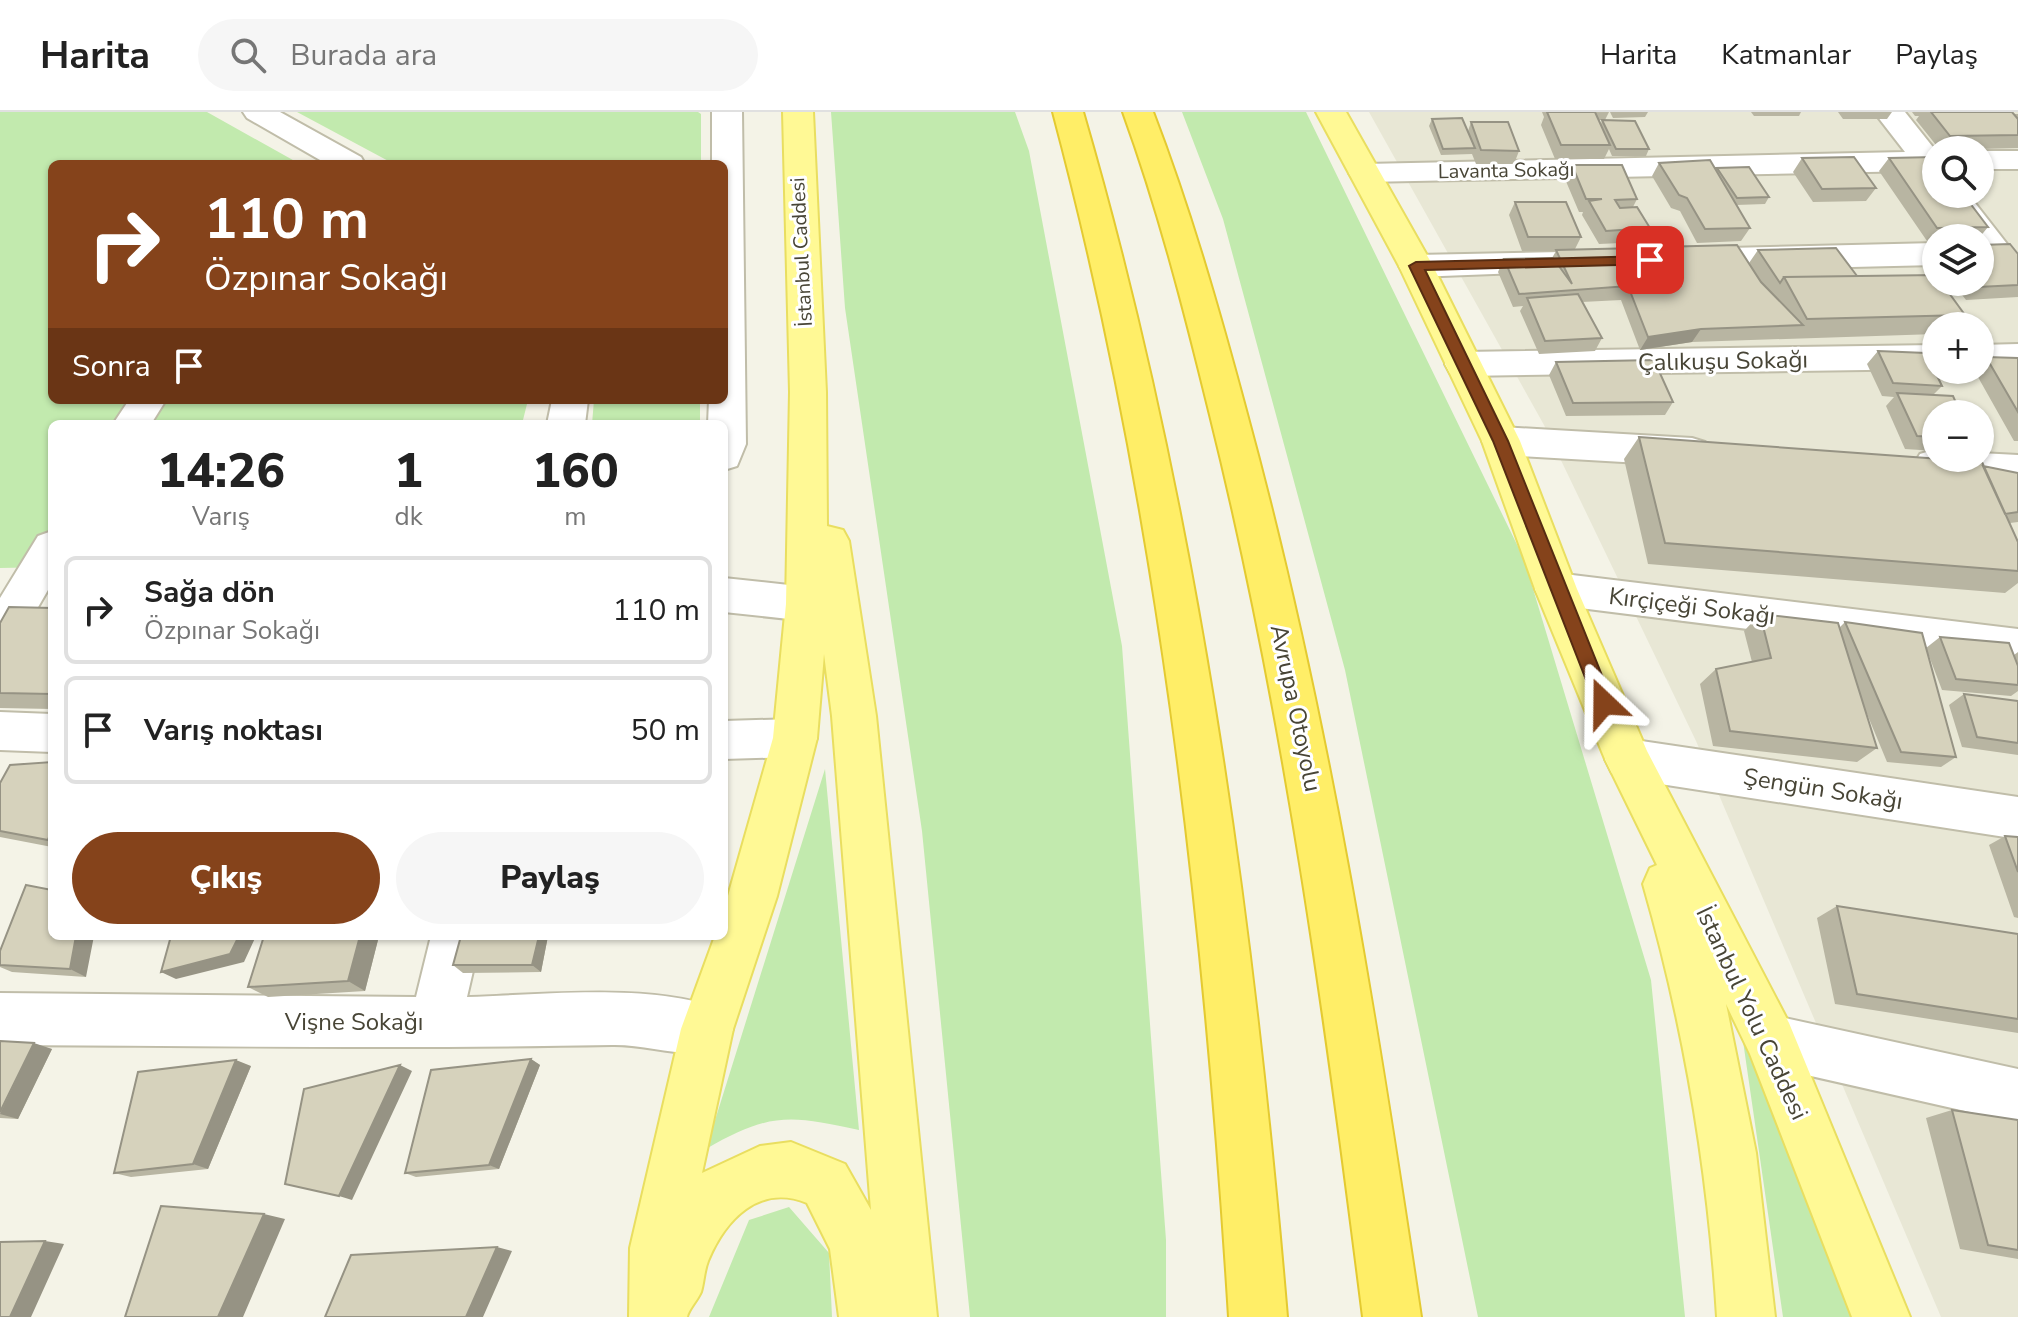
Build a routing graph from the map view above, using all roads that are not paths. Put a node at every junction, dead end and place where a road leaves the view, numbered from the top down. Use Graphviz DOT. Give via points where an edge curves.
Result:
graph roads {
  1 [pos="258,112"];
  2 [pos="727,112"];
  3 [pos="798,112"];
  4 [pos="1068,112"];
  5 [pos="1138,112"];
  6 [pos="1331,112"];
  7 [pos="1889,112"];
  8 [pos="1922,152"];
  9 [pos="316,156"];
  10 [pos="727,160"];
  11 [pos="1994,160"];
  12 [pos="2018,160"];
  13 [pos="1922,165"];
  14 [pos="1365,173"];
  15 [pos="1963,208"];
  16 [pos="1997,252"];
  17 [pos="1922,254"];
  18 [pos="1650,260"];
  19 [pos="1590,262"];
  20 [pos="1416,266"];
  21 [pos="2018,278"];
  22 [pos="2018,356"];
  23 [pos="1922,357"];
  24 [pos="1994,357"];
  25 [pos="1463,364"];
  26 [pos="808,392"];
  27 [pos="1501,441"];
  28 [pos="1722,453"];
  29 [pos="1893,462"];
  30 [pos="2018,469"];
  31 [pos="48,554"];
  32 [pos="1556,589"];
  33 [pos="26,590"];
  34 [pos="728,595"];
  35 [pos="807,604"];
  36 [pos="0,635"];
  37 [pos="2018,646"];
  38 [pos="0,731"];
  39 [pos="48,733"];
  40 [pos="795,738"];
  41 [pos="728,740"];
  42 [pos="1628,759"];
  43 [pos="2018,818"];
  44 [pos="455,940"];
  45 [pos="0,1019"];
  46 [pos="435,1023"];
  47 [pos="707,1029"];
  48 [pos="1771,1041"];
  49 [pos="2018,1096"];
  50 [pos="658,1317"];
  51 [pos="667,1317"];
  52 [pos="868,1317"];
  53 [pos="908,1317"];
  54 [pos="1258,1317"];
  55 [pos="1392,1317"];
  56 [pos="1746,1317"];
  57 [pos="1881,1317"];
  1 -- 9 [label="street"];
  2 -- 10 [label="street"];
  3 -- 26 [label="main road, İstanbul Caddesi"];
  4 -- 54 [label="highway" via="1125,327 1188,680 1236,1043"];
  5 -- 55 [label="highway, Avrupa Otoyolu" via="1169,198 1238,446 1312,783"];
  6 -- 14 [label="main road, İstanbul Yolu Caddesi"];
  7 -- 8 [label="street"];
  11 -- 12 [label="street"];
  13 -- 14 [label="street, Lavanta Sokağı"];
  14 -- 20 [label="main road, İstanbul Yolu Caddesi"];
  15 -- 16 [label="street"];
  16 -- 21 [label="street"];
  17 -- 18 [label="street"];
  19 -- 20 [label="street"];
  20 -- 25 [label="main road, İstanbul Yolu Caddesi"];
  22 -- 24 [label="street"];
  23 -- 25 [label="street, Çalıkuşu Sokağı"];
  25 -- 27 [label="main road, İstanbul Yolu Caddesi"];
  26 -- 35 [label="main road"];
  26 -- 53 [label="main road" via="854,716"];
  27 -- 28 [label="street"];
  27 -- 32 [label="main road, İstanbul Yolu Caddesi"];
  29 -- 30 [label="street"];
  31 -- 33 [label="street"];
  32 -- 37 [label="street, Kırçiçeği Sokağı"];
  32 -- 42 [label="main road, İstanbul Yolu Caddesi"];
  33 -- 36 [label="street"];
  34 -- 35 [label="street"];
  35 -- 40 [label="main road"];
  38 -- 39 [label="street"];
  40 -- 41 [label="street"];
  40 -- 47 [label="main road" via="753,896"];
  42 -- 43 [label="street, Şengün Sokağı"];
  42 -- 48 [label="main road, İstanbul Yolu Caddesi"];
  42 -- 56 [label="main road, İstanbul Yolu Caddesi" via="1688,951 1725,1119"];
  44 -- 46 [label="street"];
  45 -- 46 [label="street, Vişne Sokağı"];
  46 -- 47 [label="street, Vişne Sokağı" via="626,1019"];
  47 -- 50 [label="main road" via="658,1248"];
  48 -- 49 [label="street"];
  48 -- 57 [label="main road, İstanbul Yolu Caddesi"];
  51 -- 52 [label="main road" via="681,1254 714,1196 760,1173 791,1169 826,1183 833,1195 858,1244"];
}
